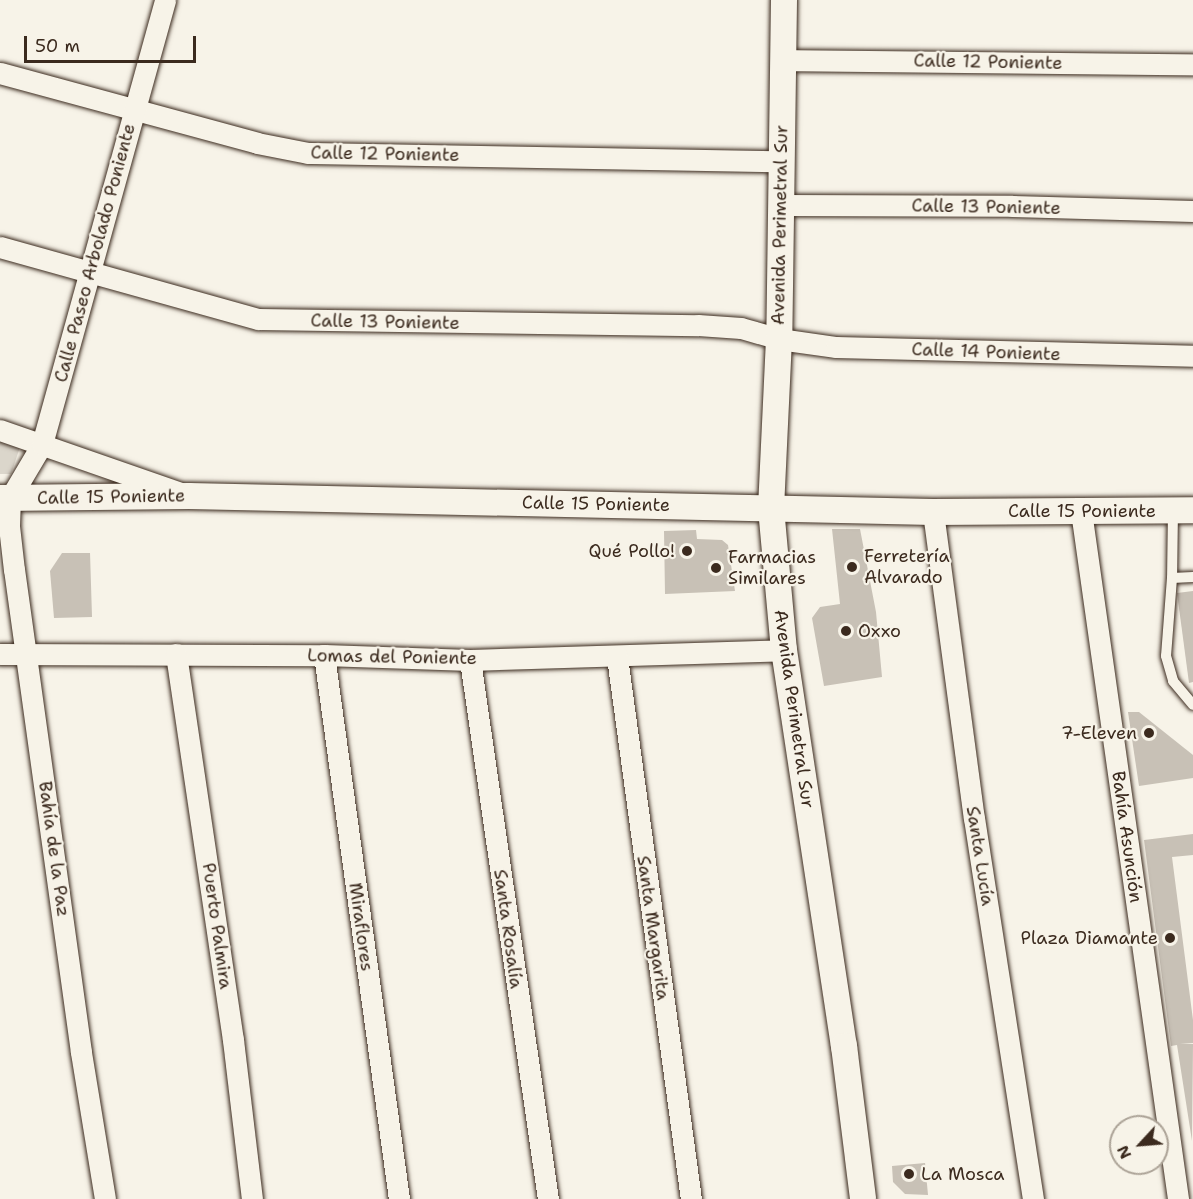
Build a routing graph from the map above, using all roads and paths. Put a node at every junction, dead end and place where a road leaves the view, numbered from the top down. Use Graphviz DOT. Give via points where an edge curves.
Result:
graph roads {
  1 [pos="165,0"];
  2 [pos="784,0"];
  3 [pos="783,60"];
  4 [pos="1193,64"];
  5 [pos="0,73"];
  6 [pos="135,108"];
  7 [pos="779,161"];
  8 [pos="780,205"];
  9 [pos="1193,211"];
  10 [pos="0,247"];
  11 [pos="91,274"];
  12 [pos="778,339"];
  13 [pos="1193,356"];
  14 [pos="0,430"];
  15 [pos="42,444"];
  16 [pos="189,496"];
  17 [pos="5,498"];
  18 [pos="771,508"];
  19 [pos="1183,510"];
  20 [pos="1081,511"];
  21 [pos="933,512"];
  22 [pos="1193,577"];
  23 [pos="1172,579"];
  24 [pos="784,650"];
  25 [pos="0,654"];
  26 [pos="27,654"];
  27 [pos="176,654"];
  28 [pos="324,655"];
  29 [pos="617,657"];
  30 [pos="470,660"];
  31 [pos="1193,705"];
  32 [pos="105,1199"];
  33 [pos="252,1199"];
  34 [pos="399,1199"];
  35 [pos="548,1199"];
  36 [pos="692,1199"];
  37 [pos="863,1199"];
  38 [pos="1033,1199"];
  39 [pos="1178,1199"];
  1 -- 6 [label="street, Calle Paseo Arbolado Poniente"];
  2 -- 3 [label="street, Avenida Perimetral Sur"];
  3 -- 4 [label="street, Calle 12 Poniente"];
  3 -- 7 [label="street, Avenida Perimetral Sur"];
  5 -- 6 [label="street, Calle 12 Poniente"];
  6 -- 7 [label="street, Calle 12 Poniente" via="257,143 308,153"];
  6 -- 11 [label="street, Calle Paseo Arbolado Poniente"];
  7 -- 8 [label="street, Avenida Perimetral Sur"];
  8 -- 9 [label="street, Calle 13 Poniente"];
  8 -- 12 [label="street, Avenida Perimetral Sur"];
  10 -- 11 [label="street, Calle 13 Poniente"];
  11 -- 12 [label="street, Calle 13 Poniente" via="258,319 698,325 741,328"];
  11 -- 15 [label="street, Calle Paseo Arbolado Poniente"];
  12 -- 13 [label="street, Calle 14 Poniente" via="836,347"];
  12 -- 18 [label="street, Avenida Perimetral Sur"];
  14 -- 15 [label="street"];
  15 -- 16 [label="street"];
  15 -- 17 [label="street, Calle Paseo Arbolado Poniente"];
  16 -- 17 [label="street, Calle 15 Poniente"];
  16 -- 18 [label="street, Calle 15 Poniente"];
  17 -- 26 [label="street, Bahía de la Paz"];
  18 -- 21 [label="street, Calle 15 Poniente"];
  18 -- 24 [label="street, Avenida Perimetral Sur"];
  19 -- 20 [label="street, Calle 15 Poniente"];
  19 -- 23 [label="lane"];
  20 -- 21 [label="street, Calle 15 Poniente"];
  20 -- 39 [label="street, Bahía Asunción"];
  21 -- 38 [label="street, Santa Lucía" via="974,818"];
  22 -- 23 [label="lane"];
  23 -- 31 [label="lane" via="1166,656 1173,681"];
  24 -- 29 [label="street, Lomas del Poniente"];
  24 -- 37 [label="street, Avenida Perimetral Sur"];
  25 -- 26 [label="street, Lomas del Poniente"];
  26 -- 27 [label="street, Lomas del Poniente"];
  26 -- 32 [label="street, Bahía de la Paz"];
  27 -- 28 [label="street, Lomas del Poniente"];
  27 -- 33 [label="street, Puerto Palmira" via="233,1040"];
  28 -- 30 [label="street, Lomas del Poniente"];
  28 -- 34 [label="street, Miraflores"];
  29 -- 30 [label="street, Lomas del Poniente"];
  29 -- 36 [label="street, Santa Margarita"];
  30 -- 35 [label="street, Santa Rosalía"];
}
